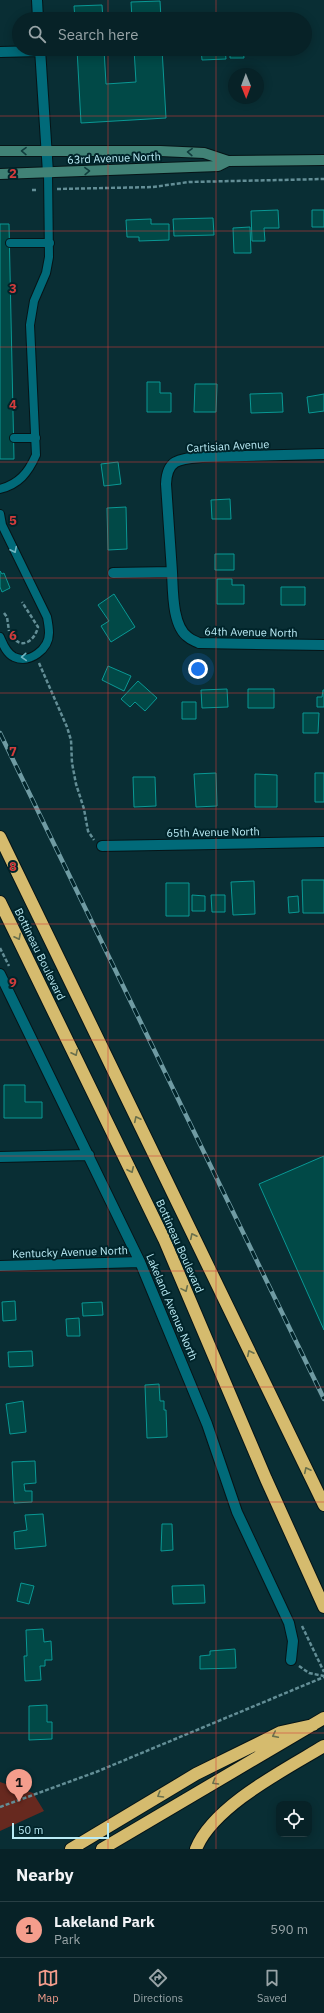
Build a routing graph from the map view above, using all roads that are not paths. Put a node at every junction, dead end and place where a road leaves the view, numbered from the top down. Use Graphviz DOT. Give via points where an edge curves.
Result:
graph roads {
  1 [pos="37,0"];
  2 [pos="38,12"];
  3 [pos="12,51"];
  4 [pos="0,52"];
  5 [pos="40,56"];
  6 [pos="0,151"];
  7 [pos="47,152"];
  8 [pos="324,160"];
  9 [pos="228,161"];
  10 [pos="48,173"];
  11 [pos="0,174"];
  12 [pos="10,243"];
  13 [pos="50,243"];
  14 [pos="14,438"];
  15 [pos="36,438"];
  16 [pos="324,454"];
  17 [pos="0,490"];
  18 [pos="0,514"];
  19 [pos="172,572"];
  20 [pos="113,573"];
  21 [pos="0,637"];
  22 [pos="324,645"];
  23 [pos="0,837"];
  24 [pos="324,842"];
  25 [pos="102,846"];
  26 [pos="0,902"];
  27 [pos="0,974"];
  28 [pos="89,1155"];
  29 [pos="0,1157"];
  30 [pos="140,1262"];
  31 [pos="0,1266"];
  32 [pos="324,1505"];
  33 [pos="324,1607"];
  34 [pos="290,1660"];
  35 [pos="324,1718"];
  36 [pos="313,1725"];
  37 [pos="324,1746"];
  38 [pos="71,1849"];
  39 [pos="102,1849"];
  40 [pos="196,1849"];
  1 -- 2 [label="street"];
  3 -- 4 [label="street"];
  5 -- 7 [label="street"];
  7 -- 6 [label="street, 63rd Avenue North, one-way"];
  9 -- 7 [label="street, 63rd Avenue North, one-way" via="204,153"];
  7 -- 10 [label="street"];
  8 -- 9 [label="street, 63rd Avenue North"];
  10 -- 9 [label="street, 63rd Avenue North, one-way" via="218,166"];
  10 -- 11 [label="street, 63rd Avenue North"];
  10 -- 13 [label="lane"];
  12 -- 13 [label="lane"];
  13 -- 15 [label="lane" via="46,273 34,301 30,325"];
  14 -- 15 [label="lane"];
  15 -- 17 [label="lane" via="36,455 29,470 10,487"];
  16 -- 19 [label="street, Cartisian Avenue" via="186,458 171,465 167,472 166,484"];
  18 -- 21 [label="lane, one-way" via="2,525 47,617 49,633 46,646 35,655 24,658 14,657 6,650"];
  19 -- 20 [label="street"];
  19 -- 22 [label="street, 64th Avenue North" via="176,616 180,628 187,637 199,643"];
  32 -- 23 [label="highway, Bottineau Boulevard, one-way"];
  24 -- 25 [label="street, 65th Avenue North"];
  26 -- 33 [label="highway, Bottineau Boulevard, one-way" via="164,1239 266,1479"];
  27 -- 28 [label="street, Lakeland Avenue North"];
  28 -- 29 [label="street"];
  28 -- 30 [label="street, Lakeland Avenue North"];
  30 -- 31 [label="street, Kentucky Avenue North"];
  30 -- 34 [label="street, Lakeland Avenue North" via="205,1417 237,1512 289,1623 293,1641"];
  35 -- 36 [label="highway"];
  36 -- 38 [label="highway, one-way" via="281,1732 196,1774"];
  36 -- 39 [label="highway, one-way"];
  37 -- 40 [label="highway" via="245,1794 199,1840"];
}
